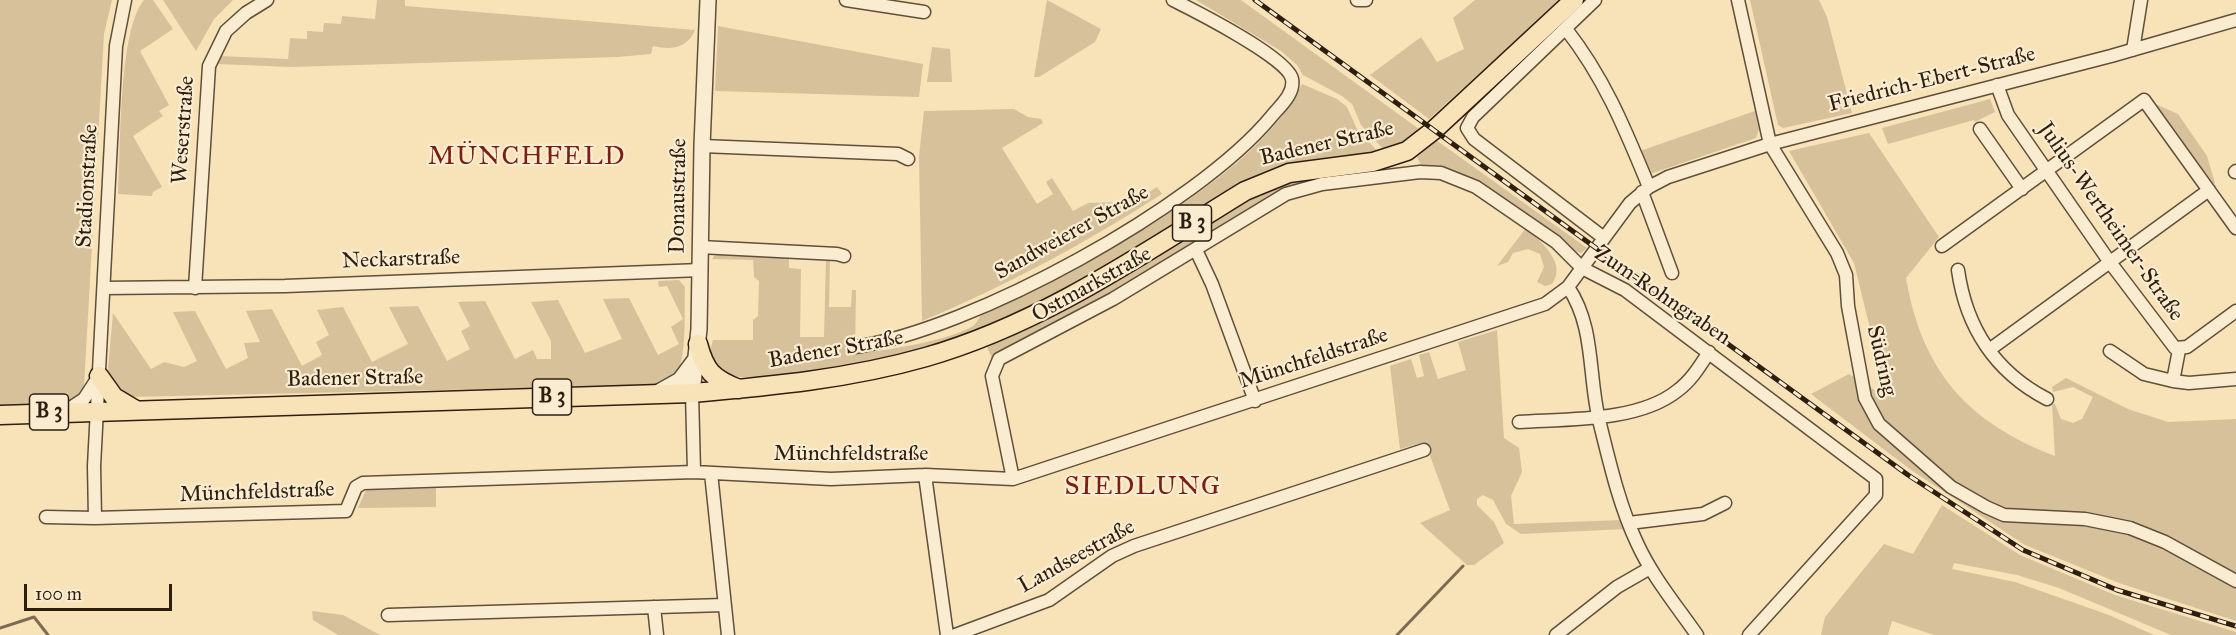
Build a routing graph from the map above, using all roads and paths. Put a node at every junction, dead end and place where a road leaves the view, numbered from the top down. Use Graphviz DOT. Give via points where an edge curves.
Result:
graph roads {
  1 [pos="125,0"];
  2 [pos="267,0"];
  3 [pos="708,0"];
  4 [pos="846,0"];
  5 [pos="1173,0"];
  6 [pos="1357,0"];
  7 [pos="1366,0"];
  8 [pos="1574,0"];
  9 [pos="1595,0"];
  10 [pos="1738,0"];
  11 [pos="2140,0"];
  12 [pos="924,12"];
  13 [pos="2236,20"];
  14 [pos="1566,29"];
  15 [pos="2133,50"];
  16 [pos="1996,86"];
  17 [pos="1980,129"];
  18 [pos="1770,144"];
  19 [pos="702,146"];
  20 [pos="908,159"];
  21 [pos="2046,170"];
  22 [pos="1420,172"];
  23 [pos="1646,189"];
  24 [pos="2022,189"];
  25 [pos="2209,190"];
  26 [pos="2236,228"];
  27 [pos="1604,238"];
  28 [pos="1942,246"];
  29 [pos="700,247"];
  30 [pos="1196,250"];
  31 [pos="844,256"];
  32 [pos="2109,261"];
  33 [pos="1582,268"];
  34 [pos="700,270"];
  35 [pos="1958,270"];
  36 [pos="1672,273"];
  37 [pos="1568,287"];
  38 [pos="104,288"];
  39 [pos="195,288"];
  40 [pos="2236,311"];
  41 [pos="855,347"];
  42 [pos="1989,350"];
  43 [pos="2179,350"];
  44 [pos="697,351"];
  45 [pos="2110,351"];
  46 [pos="1709,352"];
  47 [pos="99,376"];
  48 [pos="2236,379"];
  49 [pos="2173,381"];
  50 [pos="741,389"];
  51 [pos="692,393"];
  52 [pos="655,394"];
  53 [pos="2047,399"];
  54 [pos="1256,401"];
  55 [pos="136,409"];
  56 [pos="97,410"];
  57 [pos="66,411"];
  58 [pos="0,414"];
  59 [pos="1598,416"];
  60 [pos="1519,422"];
  61 [pos="1424,450"];
  62 [pos="694,472"];
  63 [pos="711,472"];
  64 [pos="925,475"];
  65 [pos="1013,479"];
  66 [pos="1725,503"];
  67 [pos="46,517"];
  68 [pos="95,518"];
  69 [pos="1629,522"];
  70 [pos="1650,568"];
  71 [pos="2236,581"];
  72 [pos="724,605"];
  73 [pos="654,607"];
  74 [pos="388,615"];
  75 [pos="657,635"];
  76 [pos="728,635"];
  77 [pos="947,635"];
  78 [pos="955,635"];
  79 [pos="1556,635"];
  80 [pos="1696,635"];
  81 [pos="1749,635"];
  1 -- 38 [label="street, Stadionstraße" via="116,46"];
  2 -- 39 [label="street, Weserstraße" via="226,32 209,66"];
  3 -- 19 [label="street, Donaustraße"];
  4 -- 12 [label="street"];
  5 -- 41 [label="street, Sandweierer Straße" via="1273,57 1291,74 1290,94 1249,143 1128,230 1043,277 950,320"];
  6 -- 7 [label="street"];
  8 -- 50 [label="main road, Badener Straße / B 3" via="1434,130 1395,156 1267,180 1071,295 959,346 842,377"];
  9 -- 14 [label="street"];
  10 -- 18 [label="street, Südring"];
  11 -- 15 [label="street"];
  13 -- 15 [label="street, Friedrich-Ebert-Straße"];
  14 -- 23 [label="street" via="1613,99"];
  14 -- 27 [label="street" via="1467,128 1474,139"];
  15 -- 16 [label="street, Friedrich-Ebert-Straße"];
  16 -- 18 [label="street, Friedrich-Ebert-Straße"];
  16 -- 21 [label="street, Julius-Wertheimer-Straße" via="2008,116"];
  17 -- 24 [label="street"];
  18 -- 23 [label="street, Friedrich-Ebert-Straße" via="1668,177"];
  18 -- 71 [label="street, Südring" via="1837,253 1846,276 1865,398 1879,424 1935,474 2004,515 2108,522 2165,542"];
  19 -- 20 [label="street" via="898,154"];
  19 -- 29 [label="street, Donaustraße"];
  21 -- 24 [label="street"];
  21 -- 25 [label="street" via="2144,100"];
  21 -- 32 [label="street, Julius-Wertheimer-Straße"];
  22 -- 30 [label="street, Ostmarkstraße" via="1322,184 1286,194"];
  22 -- 33 [label="street, Zum Rohngraben" via="1441,173 1476,187 1556,242"];
  23 -- 27 [label="street, Friedrich-Ebert-Straße"];
  23 -- 36 [label="street"];
  24 -- 28 [label="street"];
  25 -- 26 [label="street"];
  25 -- 32 [label="street"];
  27 -- 33 [label="street, Friedrich-Ebert-Straße"];
  29 -- 31 [label="street"];
  29 -- 34 [label="street, Donaustraße"];
  30 -- 54 [label="street"];
  30 -- 65 [label="street, Ostmarkstraße" via="995,363 992,376"];
  32 -- 42 [label="street"];
  32 -- 43 [label="street, Julius-Wertheimer-Straße" via="2171,345"];
  33 -- 37 [label="street, Münchfeldstraße"];
  33 -- 46 [label="street, Zum Rohngraben" via="1625,290"];
  34 -- 39 [label="street, Neckarstraße"];
  34 -- 44 [label="street, Donaustraße"];
  35 -- 42 [label="street" via="1967,313"];
  37 -- 54 [label="street, Münchfeldstraße" via="1534,308"];
  37 -- 59 [label="street" via="1580,308 1590,346"];
  38 -- 39 [label="street, Neckarstraße"];
  38 -- 47 [label="street, Stadionstraße"];
  40 -- 43 [label="street, Julius-Wertheimer-Straße"];
  42 -- 53 [label="street" via="2013,378"];
  43 -- 49 [label="street"];
  44 -- 50 [label="main road" via="712,375"];
  44 -- 51 [label="street, Donaustraße"];
  44 -- 52 [label="street" via="680,380"];
  45 -- 49 [label="street" via="2144,374"];
  46 -- 59 [label="street" via="1676,393 1653,406"];
  46 -- 81 [label="street, Zum Rohngraben" via="1872,474 1878,485 1876,495"];
  47 -- 55 [label="main road" via="114,398"];
  47 -- 56 [label="street, Stadionstraße"];
  47 -- 57 [label="street" via="84,399"];
  48 -- 49 [label="street"];
  50 -- 51 [label="main road, Badener Straße / B 3"];
  51 -- 52 [label="main road, Badener Straße / B 3"];
  51 -- 62 [label="street"];
  52 -- 55 [label="main road, Badener Straße / B 3"];
  54 -- 65 [label="street, Münchfeldstraße"];
  55 -- 56 [label="main road, Badener Straße / B 3"];
  56 -- 57 [label="main road, Badener Straße / B 3"];
  56 -- 68 [label="street"];
  57 -- 58 [label="main road, Badener Straße / B 3"];
  59 -- 60 [label="street"];
  59 -- 69 [label="street"];
  61 -- 78 [label="street, Landseestraße" via="1134,546 1112,556 1049,600"];
  62 -- 63 [label="street, Münchfeldstraße"];
  62 -- 68 [label="street, Münchfeldstraße" via="363,483 356,487 346,511"];
  63 -- 64 [label="street, Münchfeldstraße" via="831,479"];
  63 -- 72 [label="street"];
  64 -- 65 [label="street, Münchfeldstraße"];
  64 -- 77 [label="street"];
  66 -- 69 [label="street" via="1703,514"];
  67 -- 68 [label="street, Münchfeldstraße"];
  69 -- 70 [label="street"];
  70 -- 79 [label="street" via="1617,587"];
  70 -- 80 [label="street"];
  72 -- 73 [label="street"];
  72 -- 76 [label="street"];
  73 -- 74 [label="street"];
  73 -- 75 [label="street"];
}
